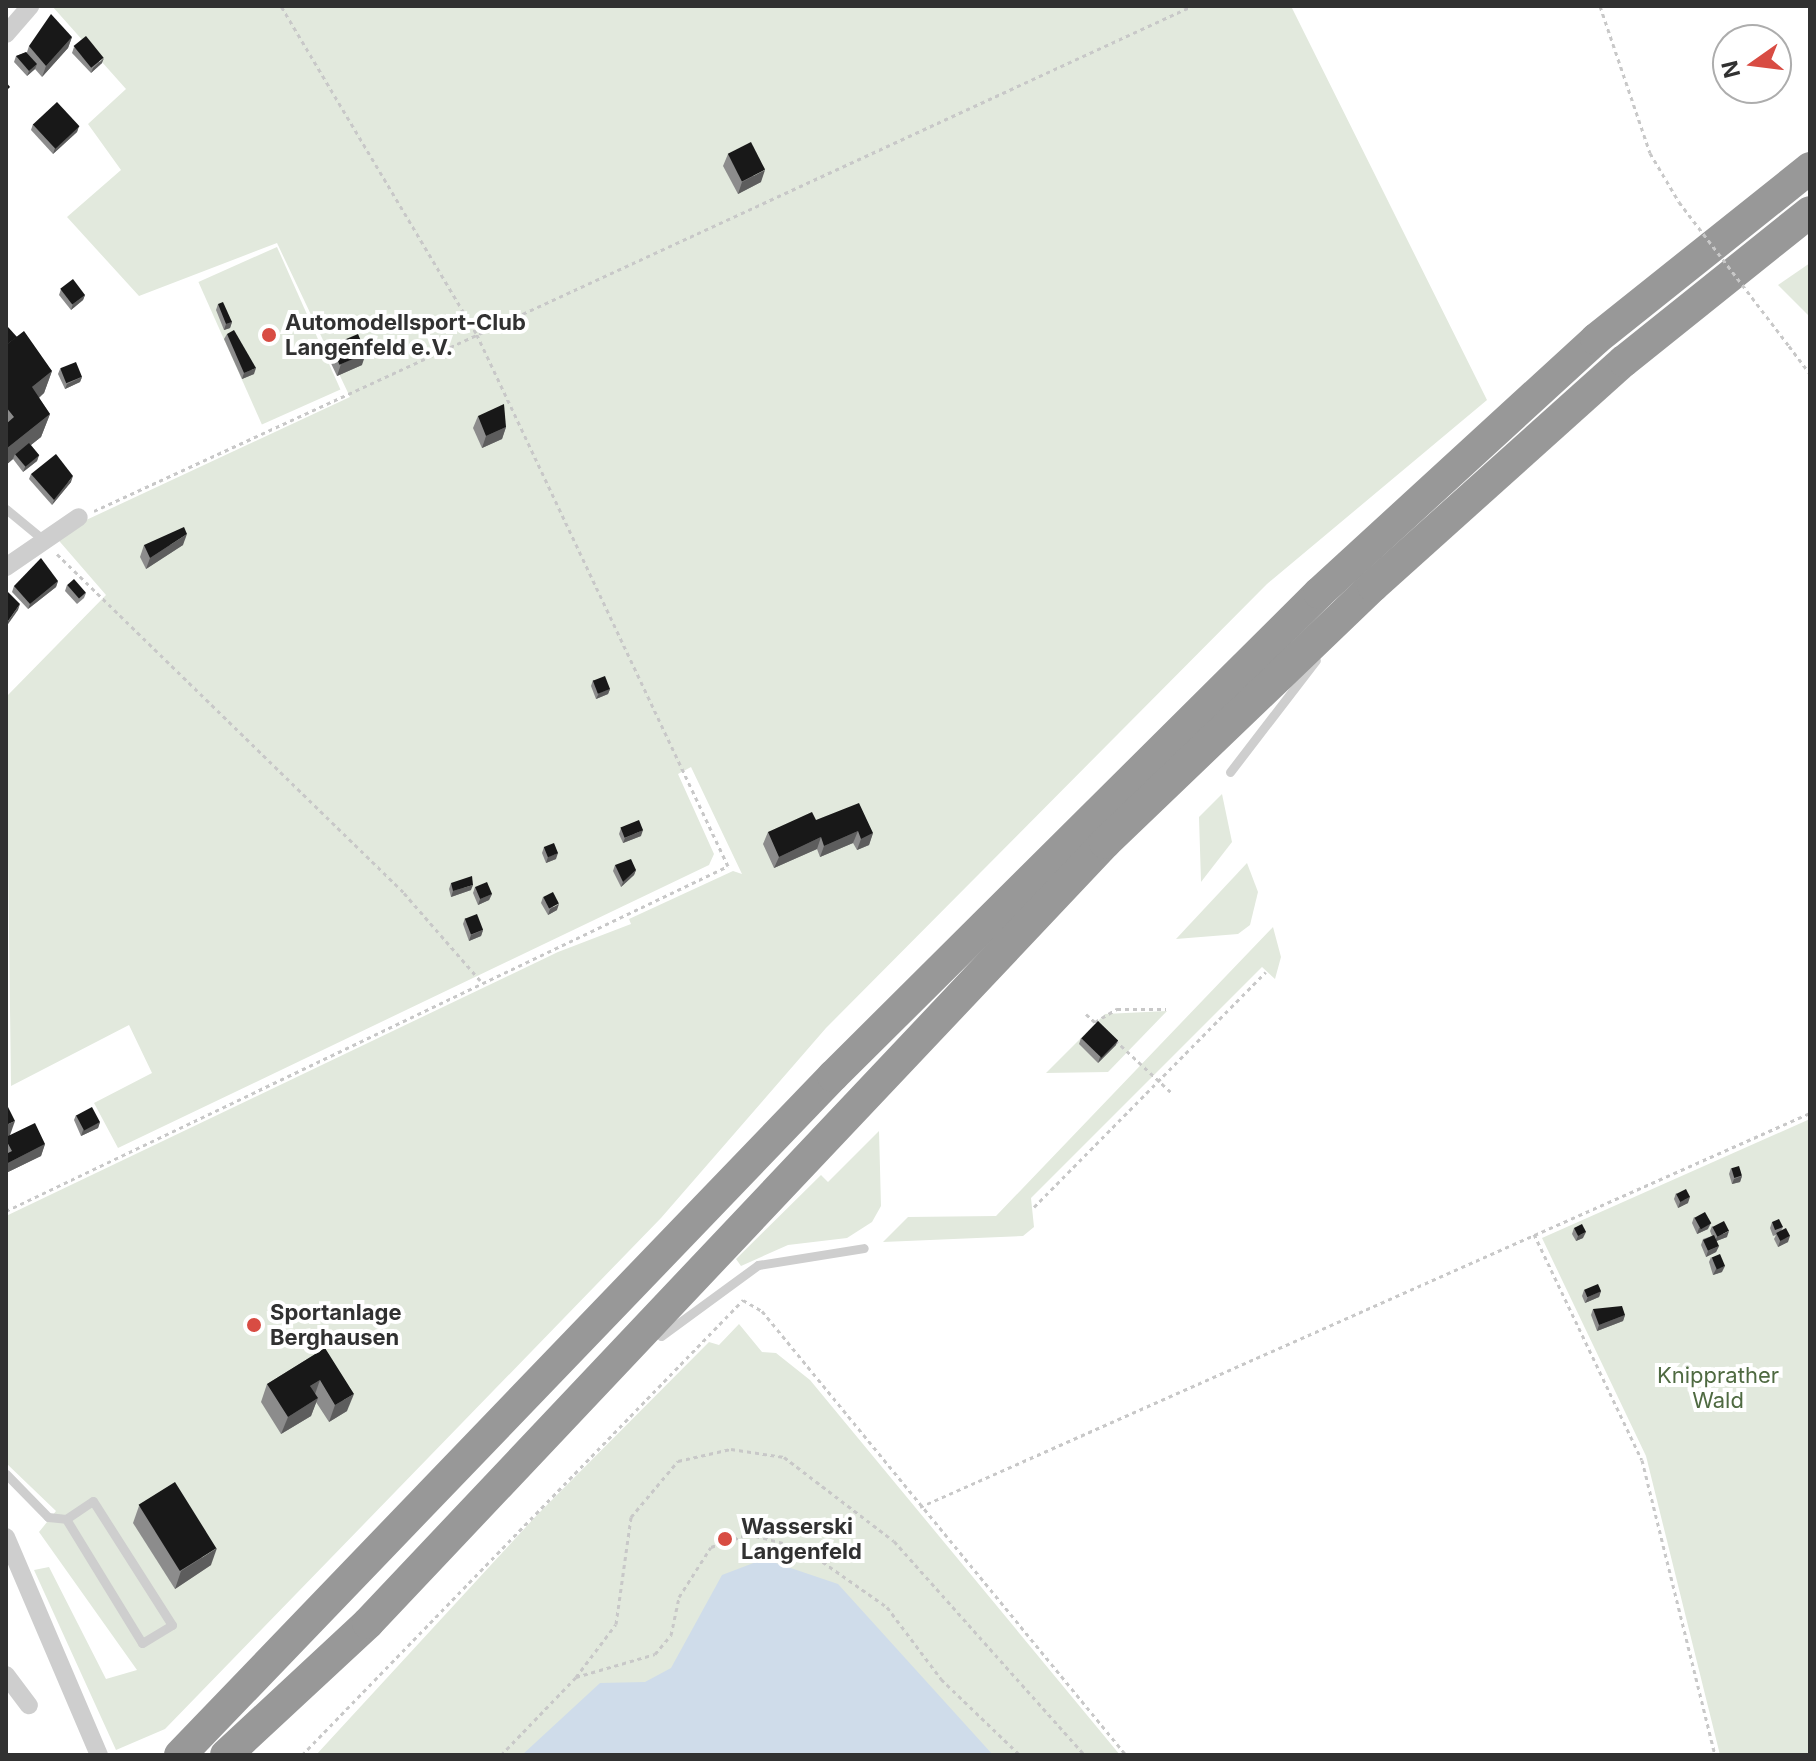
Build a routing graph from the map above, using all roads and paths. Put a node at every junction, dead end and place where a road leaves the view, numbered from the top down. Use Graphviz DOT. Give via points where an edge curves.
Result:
graph roads {
  1 [pos="30,6"];
  2 [pos="281,6"];
  3 [pos="1192,6"];
  4 [pos="1600,6"];
  5 [pos="6,34"];
  6 [pos="1810,168"];
  7 [pos="1810,212"];
  8 [pos="476,333"];
  9 [pos="1808,364"];
  10 [pos="1810,374"];
  11 [pos="6,509"];
  12 [pos="79,517"];
  13 [pos="40,537"];
  14 [pos="6,567"];
  15 [pos="1373,586"];
  16 [pos="1230,772"];
  17 [pos="1266,972"];
  18 [pos="481,981"];
  19 [pos="1166,1009"];
  20 [pos="1086,1014"];
  21 [pos="1095,1022"];
  22 [pos="1156,1078"];
  23 [pos="1173,1094"];
  24 [pos="1810,1113"];
  25 [pos="1034,1207"];
  26 [pos="6,1211"];
  27 [pos="1534,1234"];
  28 [pos="864,1248"];
  29 [pos="656,1341"];
  30 [pos="6,1474"];
  31 [pos="920,1507"];
  32 [pos="66,1519"];
  33 [pos="485,1521"];
  34 [pos="6,1537"];
  35 [pos="368,1623"];
  36 [pos="6,1675"];
  37 [pos="576,1677"];
  38 [pos="29,1705"];
  39 [pos="99,1755"];
  40 [pos="180,1755"];
  41 [pos="226,1755"];
  42 [pos="302,1755"];
  43 [pos="501,1755"];
  44 [pos="1020,1755"];
  45 [pos="1085,1755"];
  46 [pos="1126,1755"];
  47 [pos="1715,1755"];
  1 -- 5 [label="street"];
  2 -- 8 [label="path"];
  3 -- 8 [label="path"];
  4 -- 9 [label="path, bridge" via="1650,153 1679,202"];
  6 -- 40 [label="highway" via="1596,339 1297,615 833,1076 332,1605"];
  7 -- 15 [label="highway" via="1624,361"];
  8 -- 12 [label="path"];
  8 -- 18 [label="path" via="728,866"];
  9 -- 10 [label="path"];
  11 -- 13 [label="lane"];
  12 -- 13 [label="street"];
  13 -- 14 [label="street"];
  13 -- 18 [label="path" via="404,893"];
  15 -- 16 [label="lane"];
  15 -- 35 [label="highway" via="1105,843 856,1099"];
  17 -- 22 [label="path"];
  18 -- 26 [label="path"];
  19 -- 21 [label="path" via="1117,1009"];
  20 -- 21 [label="path"];
  21 -- 22 [label="path"];
  22 -- 23 [label="path"];
  22 -- 25 [label="path"];
  24 -- 27 [label="path"];
  27 -- 31 [label="path"];
  27 -- 47 [label="path" via="1642,1460"];
  28 -- 29 [label="lane" via="758,1265"];
  30 -- 32 [label="lane" via="48,1517"];
  31 -- 42 [label="path" via="762,1311 743,1300"];
  31 -- 46 [label="path"];
  32 -- 32 [label="lane" via="142,1643 172,1625 93,1501"];
  33 -- 35 [label="lane" via="420,1589"];
  34 -- 39 [label="street"];
  35 -- 41 [label="highway"];
  36 -- 38 [label="street"];
  37 -- 43 [label="path"];
  37 -- 44 [label="path" via="655,1654 671,1635 679,1597 711,1547 748,1534 803,1548 887,1607 941,1679"];
  37 -- 45 [label="path" via="616,1624 631,1517 678,1461 731,1449 784,1457 894,1541"];
}
